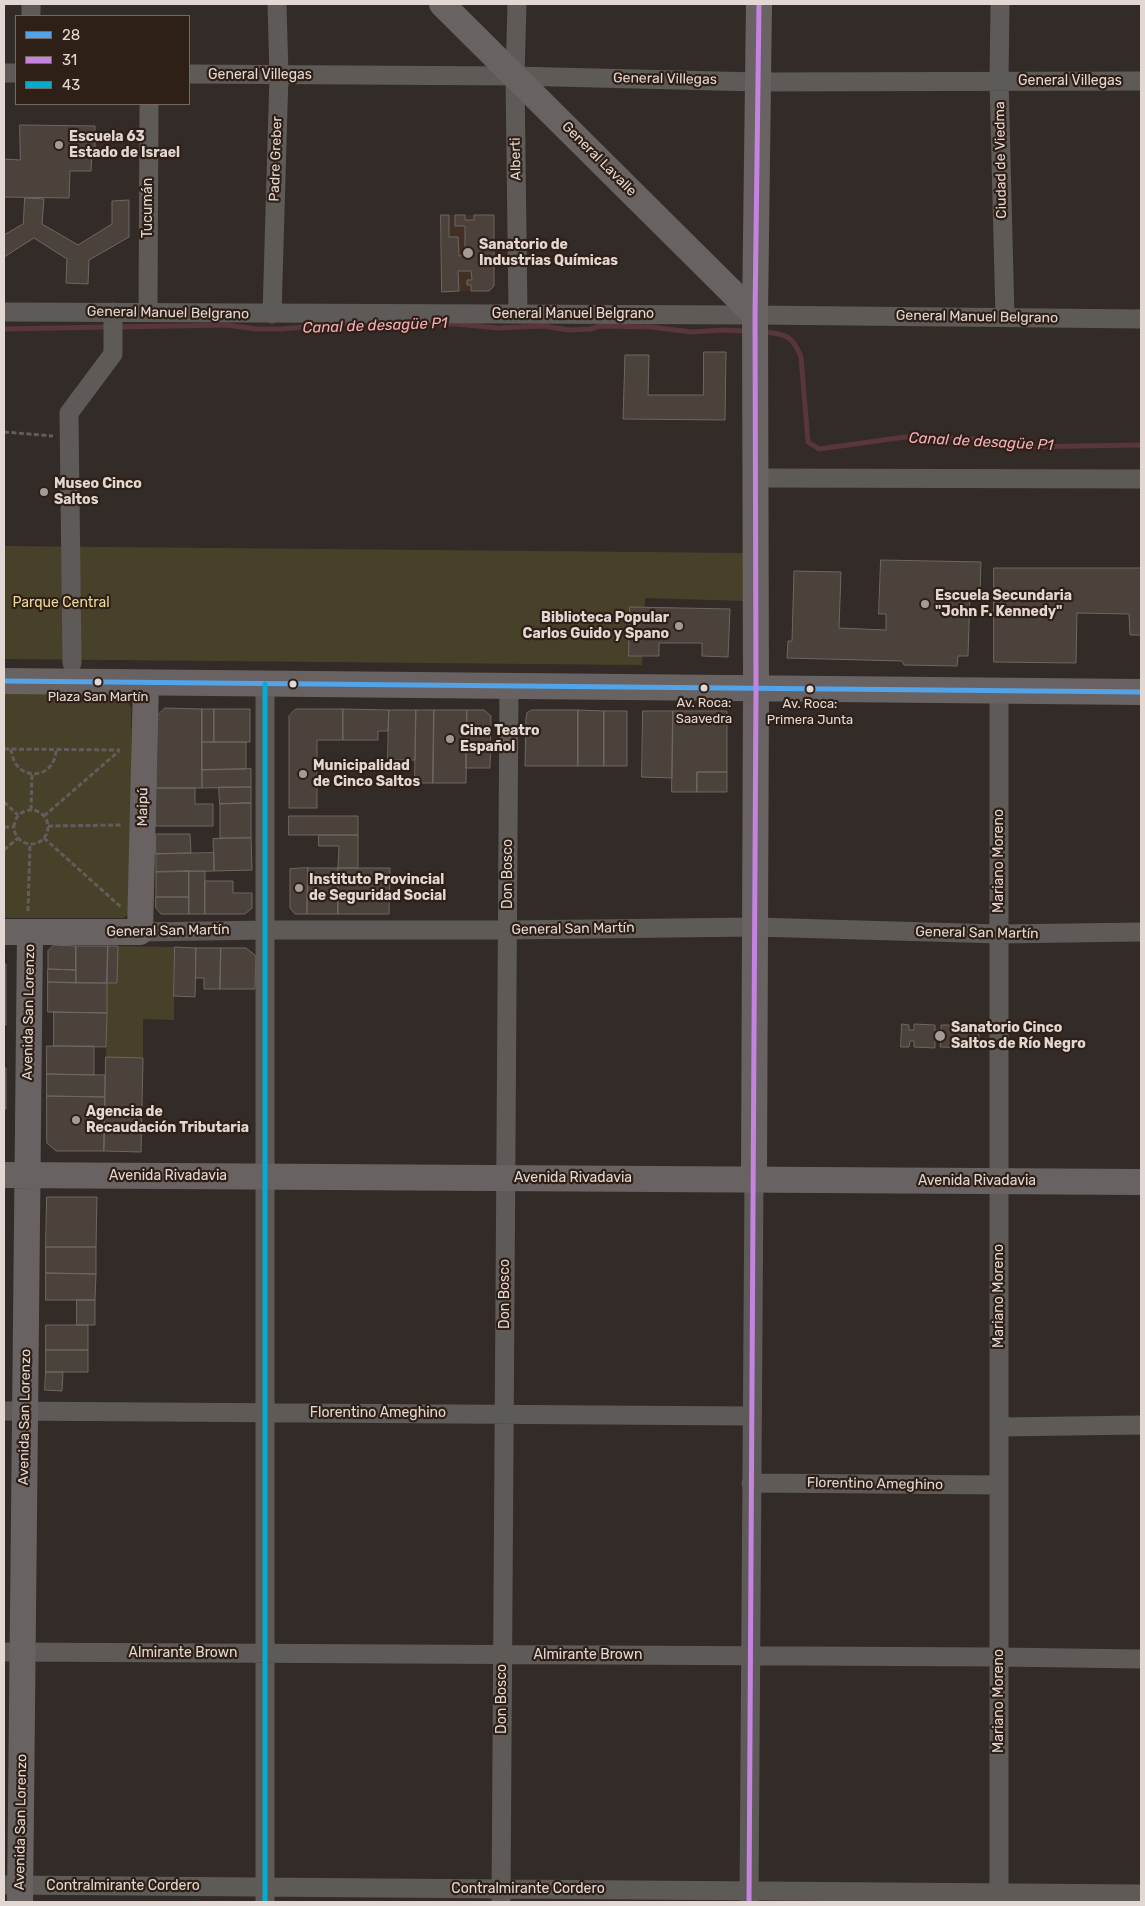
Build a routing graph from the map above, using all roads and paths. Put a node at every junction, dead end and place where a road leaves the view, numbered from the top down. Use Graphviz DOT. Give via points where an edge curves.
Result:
graph roads {
  1 [pos="277,4"];
  2 [pos="442,4"];
  3 [pos="517,4"];
  4 [pos="759,4"];
  5 [pos="1000,4"];
  6 [pos="190,74"];
  7 [pos="278,75"];
  8 [pos="515,76"];
  9 [pos="999,81"];
  10 [pos="1141,81"];
  11 [pos="758,82"];
  12 [pos="149,105"];
  13 [pos="4,312"];
  14 [pos="148,312"];
  15 [pos="518,313"];
  16 [pos="272,314"];
  17 [pos="755,315"];
  18 [pos="1005,317"];
  19 [pos="1141,319"];
  20 [pos="113,322"];
  21 [pos="4,432"];
  22 [pos="69,436"];
  23 [pos="756,478"];
  24 [pos="1141,479"];
  25 [pos="72,663"];
  26 [pos="4,681"];
  27 [pos="146,683"];
  28 [pos="265,684"];
  29 [pos="509,686"];
  30 [pos="756,688"];
  31 [pos="999,691"];
  32 [pos="1141,692"];
  33 [pos="4,749"];
  34 [pos="11,749"];
  35 [pos="56,750"];
  36 [pos="120,750"];
  37 [pos="125,756"];
  38 [pos="32,774"];
  39 [pos="4,802"];
  40 [pos="31,810"];
  41 [pos="18,815"];
  42 [pos="44,816"];
  43 [pos="48,826"];
  44 [pos="124,826"];
  45 [pos="4,827"];
  46 [pos="14,827"];
  47 [pos="18,838"];
  48 [pos="44,838"];
  49 [pos="30,844"];
  50 [pos="4,850"];
  51 [pos="124,901"];
  52 [pos="29,916"];
  53 [pos="755,927"];
  54 [pos="265,930"];
  55 [pos="508,930"];
  56 [pos="4,932"];
  57 [pos="140,932"];
  58 [pos="1141,932"];
  59 [pos="999,934"];
  60 [pos="16,1175"];
  61 [pos="265,1176"];
  62 [pos="506,1178"];
  63 [pos="754,1179"];
  64 [pos="999,1181"];
  65 [pos="1141,1182"];
  66 [pos="14,1411"];
  67 [pos="265,1413"];
  68 [pos="504,1414"];
  69 [pos="752,1416"];
  70 [pos="1141,1425"];
  71 [pos="999,1427"];
  72 [pos="751,1483"];
  73 [pos="999,1486"];
  74 [pos="13,1652"];
  75 [pos="265,1653"];
  76 [pos="502,1654"];
  77 [pos="750,1655"];
  78 [pos="999,1657"];
  79 [pos="1141,1659"];
  80 [pos="15,1891"];
  81 [pos="265,1894"];
  82 [pos="1141,1894"];
  83 [pos="501,1896"];
  84 [pos="749,1897"];
  85 [pos="999,1898"];
  1 -- 7 [label="street, Padre Greber"];
  2 -- 8 [label="street, General Lavalle"];
  3 -- 8 [label="street, Alberti"];
  4 -- 11 [label="street"];
  5 -- 9 [label="street, Ciudad de Viedma"];
  6 -- 7 [label="street, General Villegas"];
  7 -- 8 [label="street, General Villegas"];
  7 -- 16 [label="street, Padre Greber"];
  8 -- 11 [label="street, General Villegas"];
  8 -- 15 [label="street, Alberti"];
  8 -- 17 [label="street, General Lavalle"];
  9 -- 10 [label="street, General Villegas"];
  9 -- 11 [label="street, General Villegas"];
  9 -- 18 [label="street, Ciudad de Viedma"];
  11 -- 17 [label="street"];
  12 -- 14 [label="street, Tucumán"];
  13 -- 20 [label="street, General Manuel Belgrano"];
  14 -- 16 [label="street, General Manuel Belgrano"];
  14 -- 20 [label="street, General Manuel Belgrano"];
  15 -- 16 [label="street, General Manuel Belgrano"];
  15 -- 17 [label="street, General Manuel Belgrano"];
  17 -- 18 [label="street, General Manuel Belgrano"];
  17 -- 23 [label="street"];
  18 -- 19 [label="street, General Manuel Belgrano"];
  20 -- 22 [label="street" via="113,354 68,413"];
  21 -- 22 [label="path"];
  22 -- 25 [label="street"];
  23 -- 24 [label="street"];
  23 -- 30 [label="street"];
  26 -- 27 [label="street"];
  27 -- 28 [label="street"];
  27 -- 57 [label="street, Maipú"];
  28 -- 29 [label="street"];
  28 -- 54 [label="street"];
  29 -- 30 [label="street"];
  29 -- 55 [label="street, Don Bosco"];
  30 -- 31 [label="street"];
  30 -- 53 [label="street"];
  31 -- 32 [label="street"];
  31 -- 59 [label="street, Mariano Moreno"];
  33 -- 34 [label="path"];
  34 -- 35 [label="path"];
  34 -- 38 [label="path" via="17,767"];
  35 -- 36 [label="path"];
  35 -- 38 [label="path" via="51,766"];
  36 -- 37 [label="path" via="125,746"];
  36 -- 42 [label="path"];
  38 -- 40 [label="path"];
  39 -- 41 [label="path"];
  40 -- 41 [label="path"];
  40 -- 42 [label="path"];
  41 -- 46 [label="path"];
  42 -- 43 [label="path"];
  43 -- 44 [label="path"];
  43 -- 48 [label="path"];
  45 -- 46 [label="path"];
  46 -- 47 [label="path"];
  47 -- 49 [label="path"];
  47 -- 50 [label="path"];
  48 -- 49 [label="path"];
  48 -- 51 [label="path" via="120,909"];
  49 -- 52 [label="path"];
  52 -- 56 [label="street, General San Martín"];
  52 -- 57 [label="street, General San Martín"];
  52 -- 60 [label="street, Avenida San Lorenzo"];
  53 -- 55 [label="street, General San Martín"];
  53 -- 59 [label="street, General San Martín"];
  53 -- 63 [label="street"];
  54 -- 55 [label="street, General San Martín"];
  54 -- 57 [label="street, General San Martín"];
  54 -- 61 [label="street"];
  55 -- 62 [label="street, Don Bosco"];
  58 -- 59 [label="street, General San Martín"];
  59 -- 64 [label="street, Mariano Moreno"];
  60 -- 61 [label="street, Avenida Rivadavia"];
  60 -- 66 [label="street, Avenida San Lorenzo"];
  61 -- 62 [label="street, Avenida Rivadavia"];
  61 -- 67 [label="street"];
  62 -- 63 [label="street, Avenida Rivadavia"];
  62 -- 68 [label="street, Don Bosco"];
  63 -- 64 [label="street, Avenida Rivadavia"];
  63 -- 69 [label="street"];
  64 -- 65 [label="street, Avenida Rivadavia"];
  64 -- 71 [label="street, Mariano Moreno"];
  66 -- 67 [label="street, Florentino Ameghino"];
  66 -- 74 [label="street, Avenida San Lorenzo"];
  67 -- 68 [label="street, Florentino Ameghino"];
  67 -- 75 [label="street"];
  68 -- 69 [label="street, Florentino Ameghino"];
  68 -- 76 [label="street, Don Bosco"];
  69 -- 72 [label="street"];
  70 -- 71 [label="street"];
  71 -- 73 [label="street, Mariano Moreno"];
  72 -- 73 [label="street, Florentino Ameghino"];
  72 -- 77 [label="street"];
  73 -- 78 [label="street, Mariano Moreno"];
  74 -- 75 [label="street, Almirante Brown"];
  74 -- 80 [label="street, Avenida San Lorenzo"];
  75 -- 76 [label="street, Almirante Brown"];
  75 -- 81 [label="street"];
  76 -- 77 [label="street, Almirante Brown"];
  76 -- 83 [label="street, Don Bosco"];
  77 -- 78 [label="street, Almirante Brown"];
  77 -- 84 [label="street"];
  78 -- 79 [label="street, Almirante Brown"];
  78 -- 85 [label="street, Mariano Moreno"];
  80 -- 81 [label="street, Contralmirante Cordero"];
  81 -- 83 [label="street, Contralmirante Cordero"];
  82 -- 85 [label="street, Contralmirante Cordero"];
  83 -- 84 [label="street, Contralmirante Cordero"];
  84 -- 85 [label="street, Contralmirante Cordero"];
}
